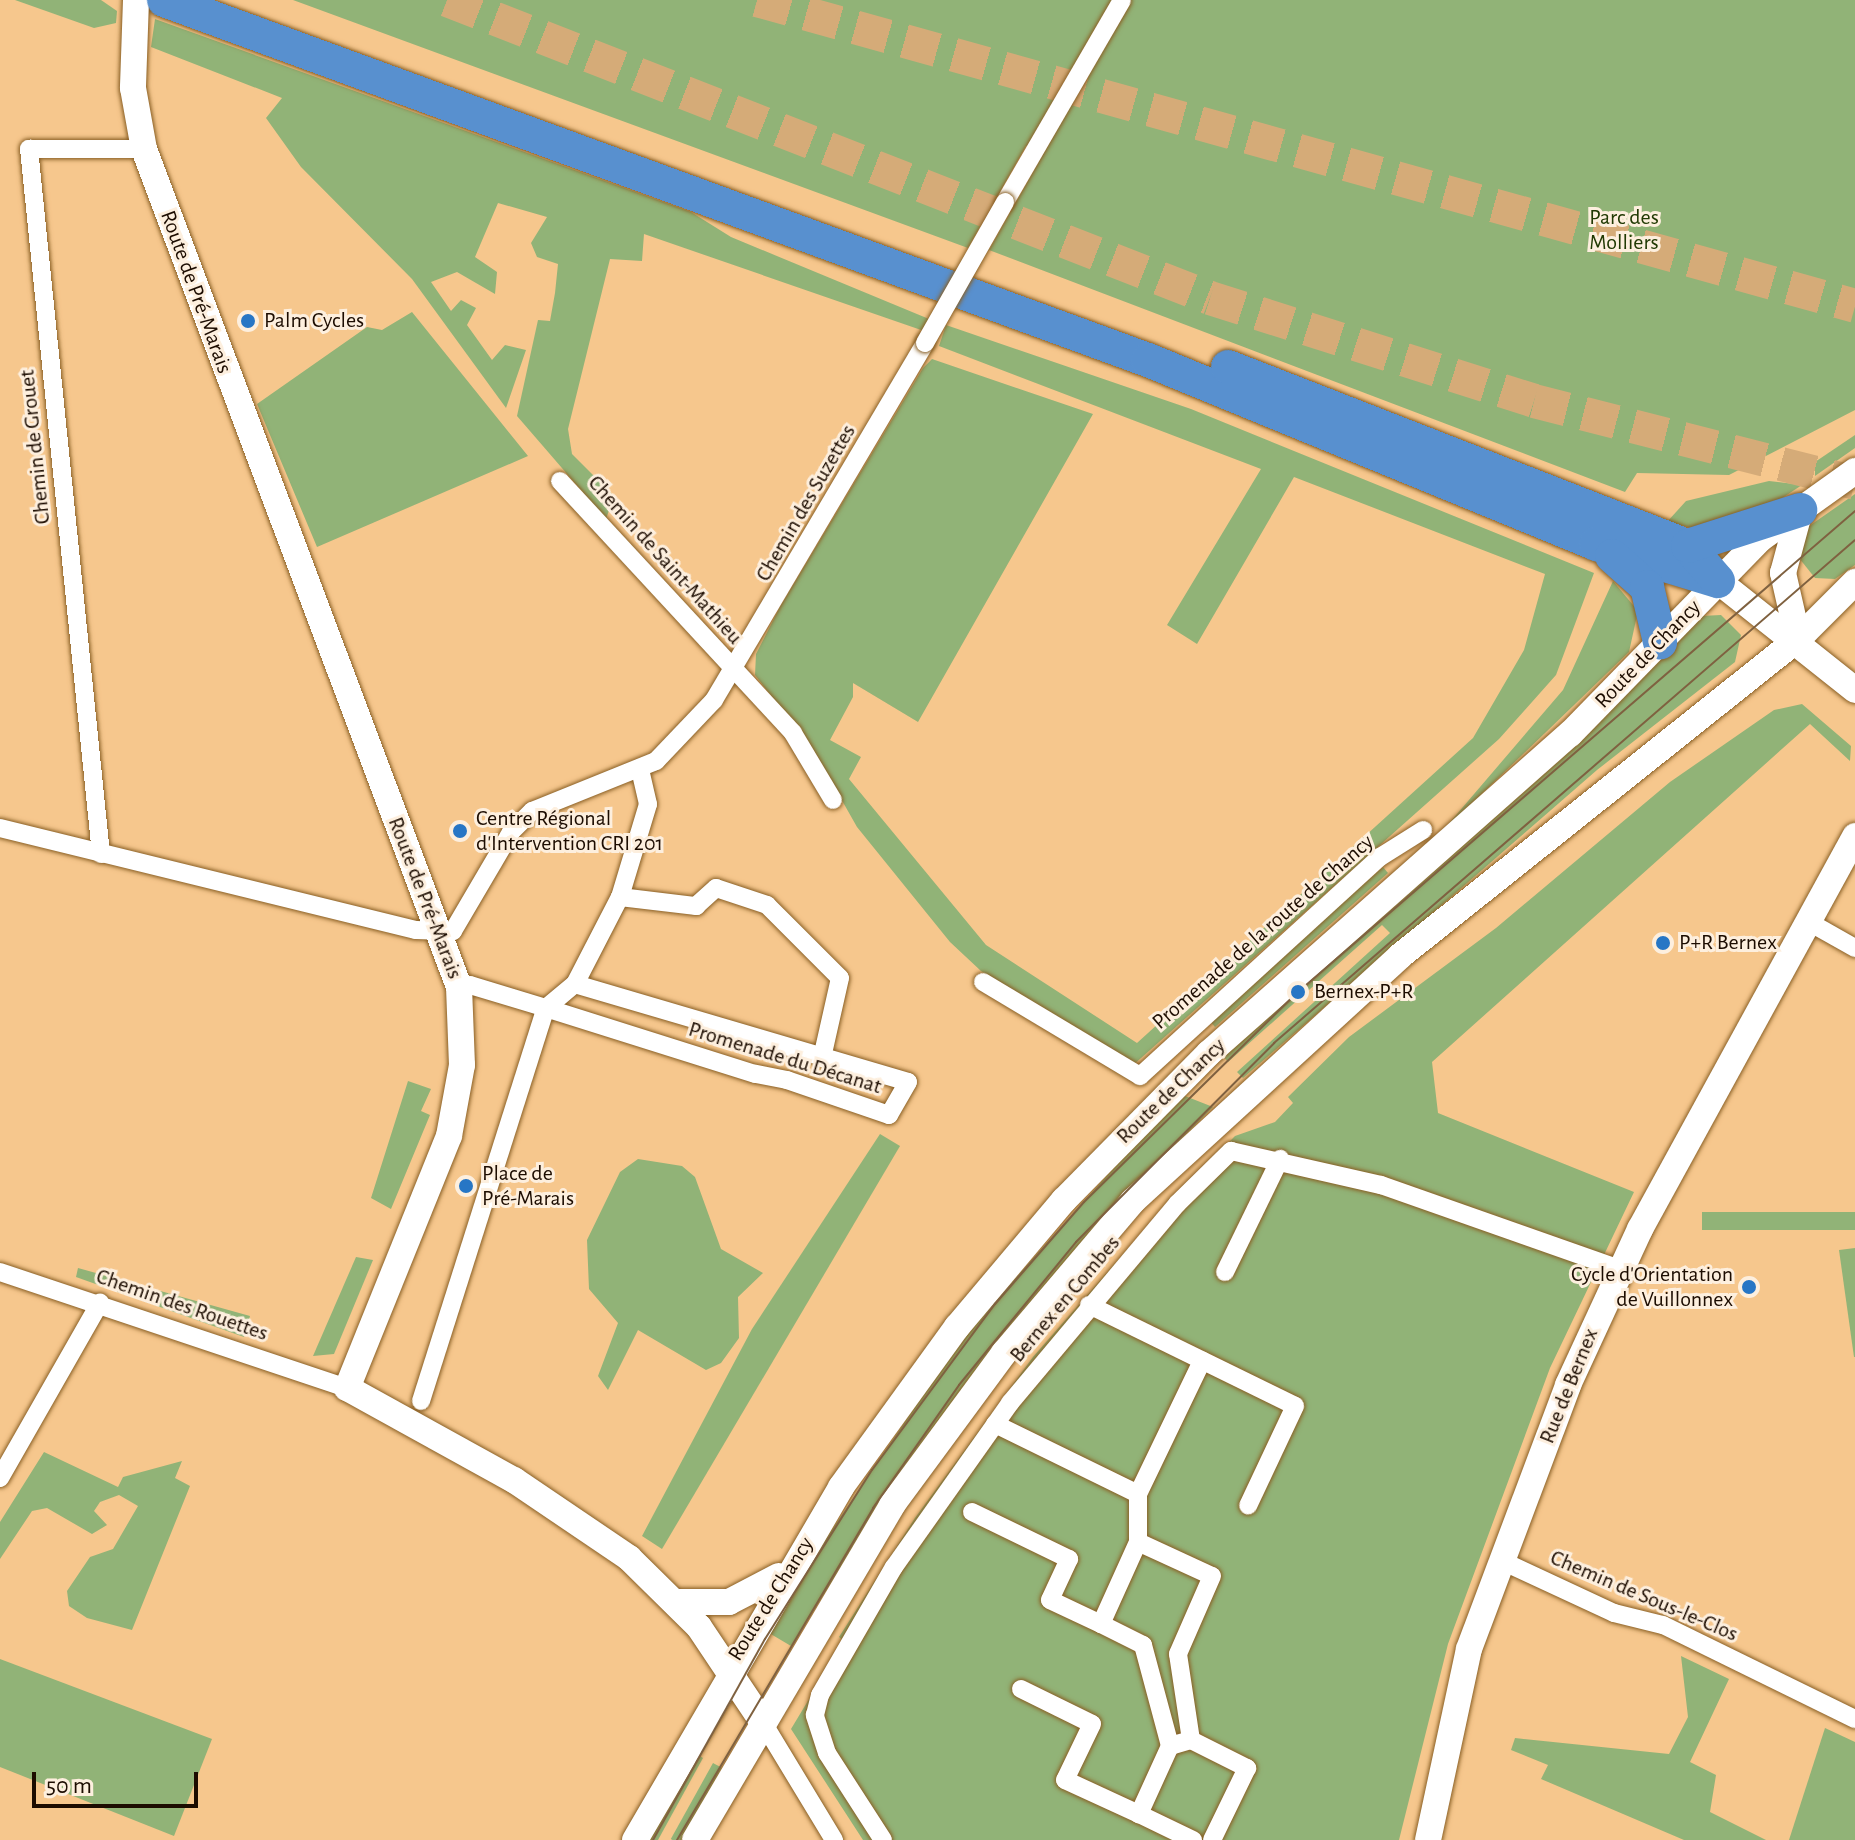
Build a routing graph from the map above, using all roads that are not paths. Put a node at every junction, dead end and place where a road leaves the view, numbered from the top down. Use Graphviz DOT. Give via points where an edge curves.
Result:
graph roads {
  1 [pos="136,0"];
  2 [pos="164,0"];
  3 [pos="230,0"];
  4 [pos="1122,0"];
  5 [pos="144,149"];
  6 [pos="1855,471"];
  7 [pos="560,481"];
  8 [pos="1800,510"];
  9 [pos="1596,544"];
  10 [pos="1688,546"];
  11 [pos="1718,581"];
  12 [pos="1855,582"];
  13 [pos="1798,639"];
  14 [pos="1660,642"];
  15 [pos="735,672"];
  16 [pos="1855,690"];
  17 [pos="640,768"];
  18 [pos="833,800"];
  19 [pos="0,828"];
  20 [pos="1423,830"];
  21 [pos="1855,836"];
  22 [pos="101,854"];
  23 [pos="620,897"];
  24 [pos="1809,922"];
  25 [pos="441,934"];
  26 [pos="1855,948"];
  27 [pos="983,982"];
  28 [pos="575,984"];
  29 [pos="459,987"];
  30 [pos="546,1008"];
  31 [pos="822,1058"];
  32 [pos="1280,1159"];
  33 [pos="1620,1269"];
  34 [pos="0,1272"];
  35 [pos="1225,1272"];
  36 [pos="100,1303"];
  37 [pos="1089,1305"];
  38 [pos="1202,1361"];
  39 [pos="347,1388"];
  40 [pos="421,1401"];
  41 [pos="995,1424"];
  42 [pos="0,1478"];
  43 [pos="1138,1494"];
  44 [pos="1248,1506"];
  45 [pos="972,1512"];
  46 [pos="1138,1542"];
  47 [pos="1500,1560"];
  48 [pos="792,1565"];
  49 [pos="678,1602"];
  50 [pos="1101,1624"];
  51 [pos="728,1669"];
  52 [pos="1021,1689"];
  53 [pos="1855,1719"];
  54 [pos="762,1721"];
  55 [pos="1191,1740"];
  56 [pos="1170,1746"];
  57 [pos="1139,1814"];
  58 [pos="635,1840"];
  59 [pos="695,1840"];
  60 [pos="834,1840"];
  61 [pos="883,1840"];
  62 [pos="1193,1840"];
  63 [pos="1212,1840"];
  64 [pos="1428,1840"];
  1 -- 5 [label="main road, Route de Pré-Marais" via="133,45"];
  2 -- 9 [label="highway" via="1148,360"];
  3 -- 10 [label="highway" via="1167,343"];
  4 -- 15 [label="street, Chemin des Suzettes, bridge"];
  5 -- 22 [label="street, Chemin de Grouet" via="29,149"];
  5 -- 25 [label="main road, Route de Pré-Marais" via="285,539"];
  6 -- 8 [label="main road, Route de Chancy"];
  7 -- 15 [label="street, Chemin de Saint-Mathieu"];
  8 -- 10 [label="highway"];
  8 -- 11 [label="main road, Route de Chancy"];
  8 -- 13 [label="main road" via="1783,573"];
  9 -- 11 [label="highway"];
  9 -- 14 [label="highway" via="1647,587"];
  10 -- 11 [label="highway"];
  11 -- 13 [label="main road"];
  11 -- 14 [label="main road, Route de Chancy"];
  12 -- 13 [label="main road"];
  13 -- 16 [label="main road"];
  13 -- 54 [label="main road" via="1400,956 1133,1201 1004,1353 917,1469"];
  14 -- 48 [label="main road, Route de Chancy" via="1541,761 1209,1053 1099,1162 925,1369"];
  15 -- 17 [label="street, Chemin des Suzettes" via="672,750"];
  15 -- 18 [label="street, Chemin de Saint-Mathieu" via="793,733"];
  17 -- 23 [label="street" via="648,804"];
  17 -- 25 [label="street, Chemin des Suzettes" via="532,811 511,832 461,924"];
  19 -- 22 [label="street"];
  20 -- 27 [label="street, Promenade de la route de Chancy" via="1380,857 1140,1076"];
  21 -- 24 [label="main road, Rue de Bernex"];
  22 -- 25 [label="street"];
  23 -- 28 [label="street"];
  23 -- 31 [label="street, Promenade du Décanat" via="696,906 716,888 767,905 840,978"];
  24 -- 26 [label="street"];
  24 -- 33 [label="main road, Rue de Bernex"];
  25 -- 29 [label="main road, Route de Pré-Marais"];
  28 -- 30 [label="street"];
  28 -- 31 [label="street, Promenade du Décanat"];
  29 -- 30 [label="street, Promenade du Décanat"];
  29 -- 39 [label="main road, Route de Pré-Marais" via="462,1065 449,1136"];
  30 -- 31 [label="street, Promenade du Décanat" via="889,1115 908,1082"];
  30 -- 40 [label="street"];
  32 -- 33 [label="street, Bernex en Combes"];
  32 -- 35 [label="street"];
  32 -- 37 [label="street, Bernex en Combes" via="1231,1151"];
  33 -- 47 [label="main road, Rue de Bernex"];
  34 -- 36 [label="street, Chemin des Rouettes"];
  36 -- 39 [label="street, Chemin des Rouettes"];
  36 -- 42 [label="street"];
  37 -- 38 [label="street"];
  37 -- 41 [label="street, Bernex en Combes"];
  38 -- 43 [label="street"];
  38 -- 44 [label="street" via="1295,1406"];
  39 -- 49 [label="main road" via="576,1517"];
  41 -- 43 [label="street"];
  41 -- 61 [label="street, Bernex en Combes" via="894,1567 820,1695 815,1715 827,1753"];
  43 -- 46 [label="street"];
  45 -- 50 [label="street" via="1069,1559 1050,1600"];
  46 -- 50 [label="street"];
  46 -- 55 [label="street" via="1212,1576 1178,1654"];
  47 -- 53 [label="street, Chemin de Sous-le-Clos" via="1614,1613 1663,1625"];
  47 -- 64 [label="main road, Rue de Bernex" via="1459,1686"];
  48 -- 49 [label="main road" via="761,1591 729,1602"];
  48 -- 51 [label="main road, Route de Chancy"];
  49 -- 51 [label="main road"];
  50 -- 56 [label="street" via="1143,1645 1152,1659"];
  51 -- 54 [label="main road"];
  51 -- 58 [label="main road, Route de Chancy"];
  52 -- 57 [label="street" via="1092,1724 1065,1780"];
  54 -- 59 [label="main road"];
  54 -- 60 [label="street"];
  55 -- 56 [label="street"];
  55 -- 63 [label="street" via="1247,1768"];
  56 -- 57 [label="street"];
  57 -- 62 [label="street"];
}
